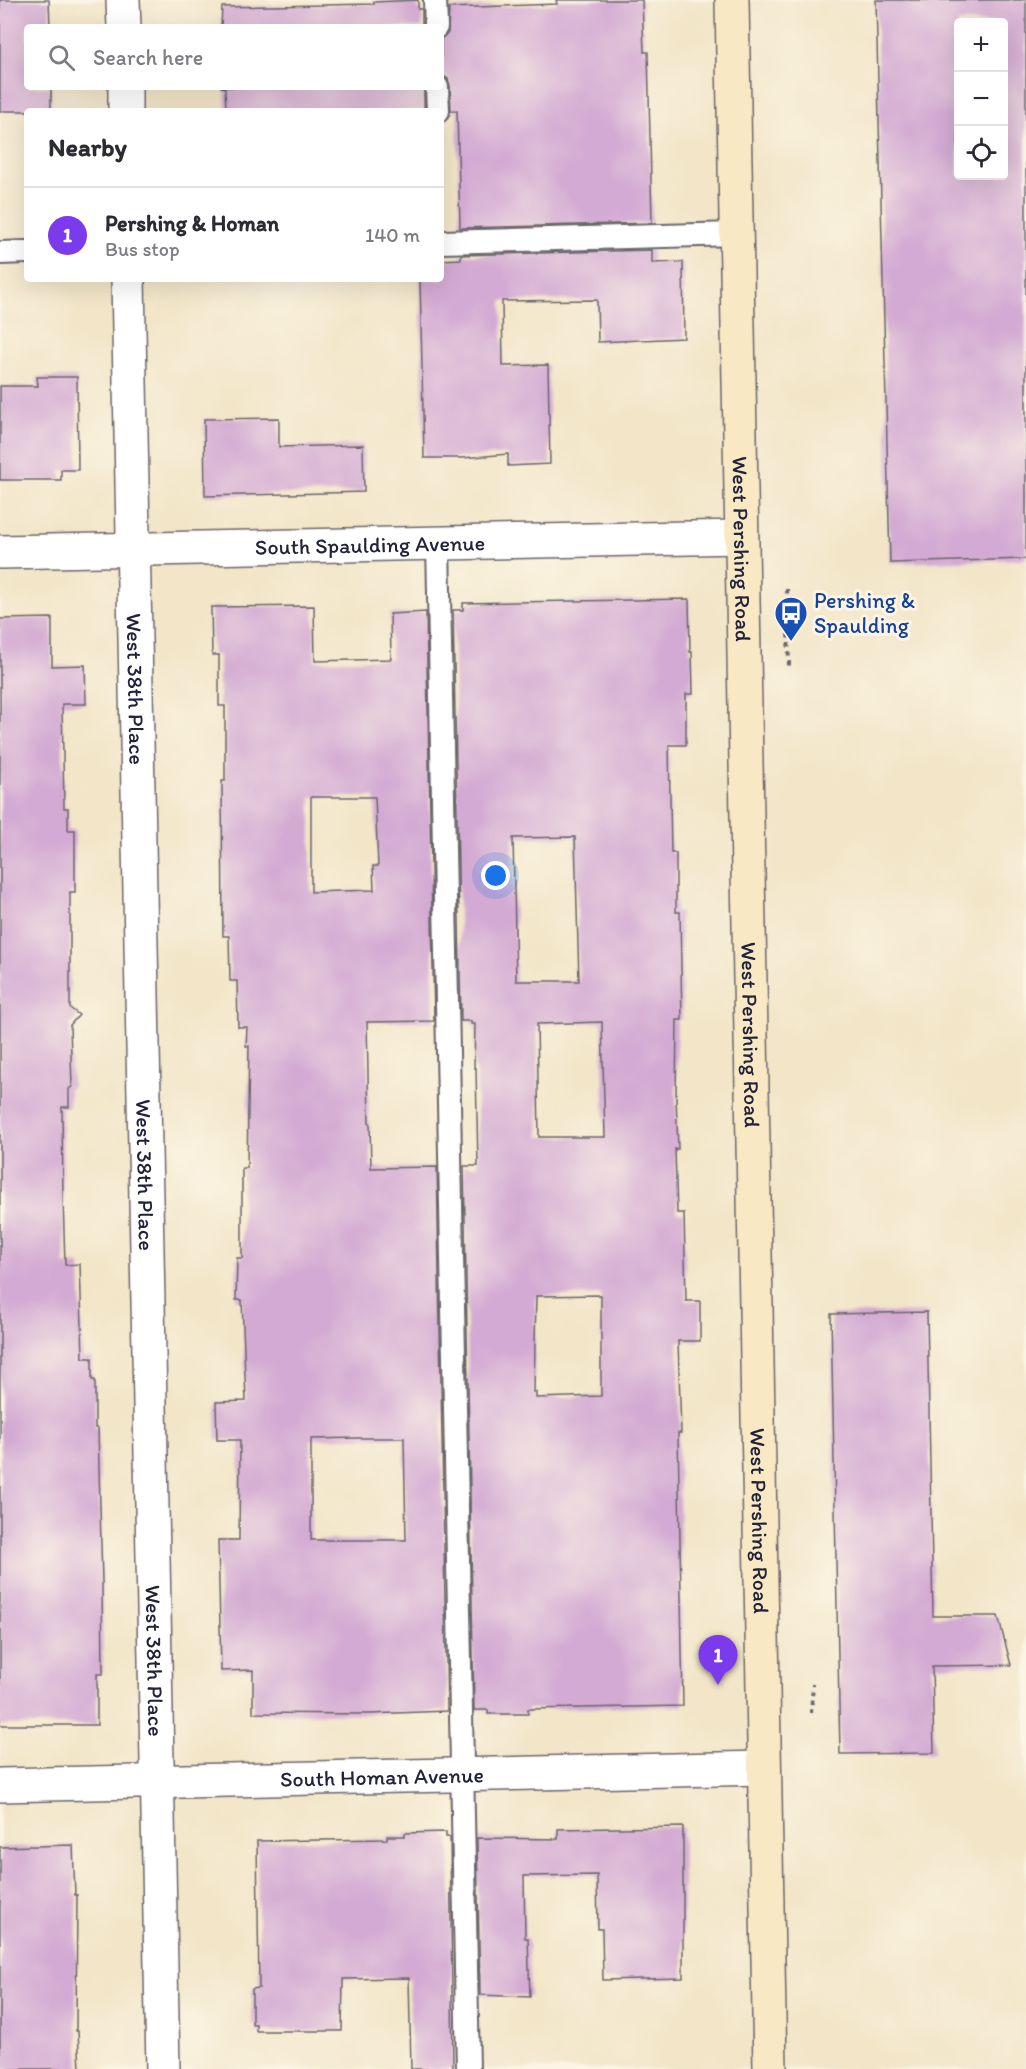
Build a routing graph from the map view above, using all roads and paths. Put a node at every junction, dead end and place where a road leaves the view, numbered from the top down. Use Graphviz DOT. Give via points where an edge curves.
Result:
graph roads {
  1 [pos="123,0"];
  2 [pos="435,0"];
  3 [pos="732,0"];
  4 [pos="124,24"];
  5 [pos="436,24"];
  6 [pos="125,90"];
  7 [pos="437,90"];
  8 [pos="125,108"];
  9 [pos="438,108"];
  10 [pos="736,234"];
  11 [pos="444,242"];
  12 [pos="24,252"];
  13 [pos="0,253"];
  14 [pos="128,282"];
  15 [pos="741,537"];
  16 [pos="438,543"];
  17 [pos="133,550"];
  18 [pos="0,552"];
  19 [pos="787,589"];
  20 [pos="789,666"];
  21 [pos="813,1684"];
  22 [pos="812,1713"];
  23 [pos="764,1768"];
  24 [pos="462,1774"];
  25 [pos="157,1781"];
  26 [pos="0,1785"];
  27 [pos="163,2069"];
  28 [pos="468,2069"];
  29 [pos="770,2069"];
  1 -- 4 [label="street"];
  2 -- 5 [label="lane"];
  3 -- 10 [label="street, West Pershing Road"];
  6 -- 8 [label="street"];
  7 -- 9 [label="lane"];
  10 -- 11 [label="lane"];
  10 -- 15 [label="street, West Pershing Road"];
  12 -- 13 [label="lane"];
  14 -- 17 [label="street, West 38th Place"];
  15 -- 16 [label="street, South Spaulding Avenue"];
  15 -- 23 [label="street, West Pershing Road"];
  16 -- 17 [label="street, South Spaulding Avenue"];
  16 -- 24 [label="lane"];
  17 -- 18 [label="street, South Spaulding Avenue"];
  17 -- 25 [label="street, West 38th Place"];
  19 -- 20 [label="path"];
  21 -- 22 [label="path"];
  23 -- 24 [label="street, South Homan Avenue"];
  23 -- 29 [label="street, West Pershing Road"];
  24 -- 25 [label="street, South Homan Avenue"];
  24 -- 28 [label="lane"];
  25 -- 26 [label="street, South Homan Avenue"];
  25 -- 27 [label="street, West 38th Place"];
}
